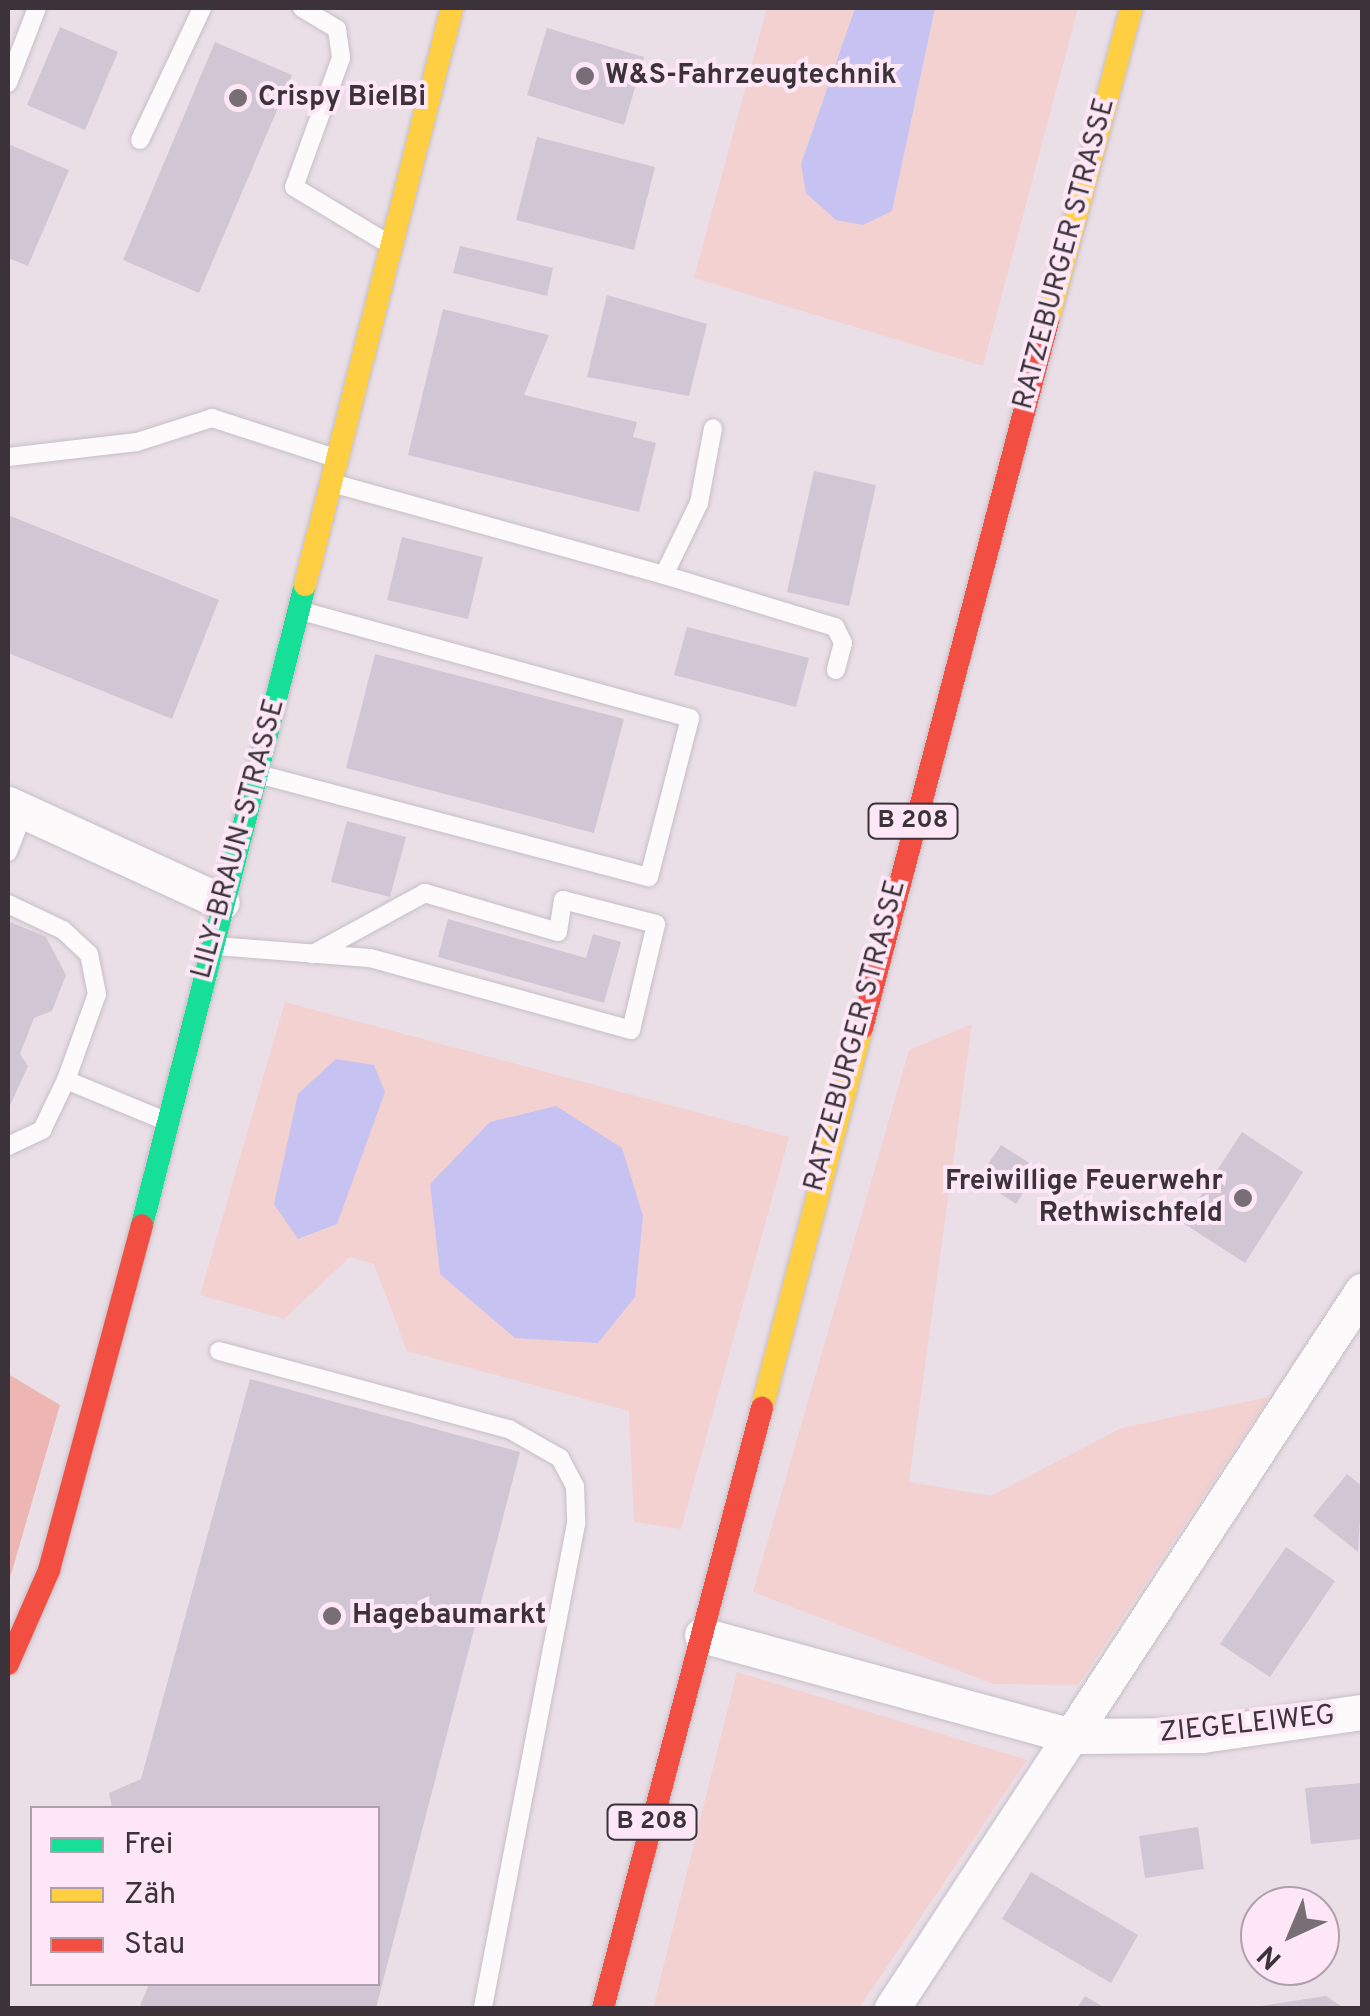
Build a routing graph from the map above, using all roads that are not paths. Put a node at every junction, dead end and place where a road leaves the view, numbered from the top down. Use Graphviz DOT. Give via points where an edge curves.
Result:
graph roads {
  1 [pos="37,8"];
  2 [pos="202,8"];
  3 [pos="302,8"];
  4 [pos="452,8"];
  5 [pos="1131,8"];
  6 [pos="8,82"];
  7 [pos="140,140"];
  8 [pos="392,246"];
  9 [pos="713,428"];
  10 [pos="8,457"];
  11 [pos="338,459"];
  12 [pos="332,483"];
  13 [pos="664,575"];
  14 [pos="299,610"];
  15 [pos="836,670"];
  16 [pos="256,773"];
  17 [pos="16,808"];
  18 [pos="8,852"];
  19 [pos="222,902"];
  20 [pos="8,904"];
  21 [pos="211,945"];
  22 [pos="313,954"];
  23 [pos="66,1080"];
  24 [pos="166,1121"];
  25 [pos="8,1146"];
  26 [pos="1362,1290"];
  27 [pos="219,1351"];
  28 [pos="702,1636"];
  29 [pos="8,1664"];
  30 [pos="1362,1712"];
  31 [pos="1071,1736"];
  32 [pos="482,2008"];
  33 [pos="603,2008"];
  34 [pos="892,2008"];
  1 -- 6 [label="lane"];
  2 -- 7 [label="lane"];
  3 -- 8 [label="lane" via="337,29 341,58 294,187"];
  4 -- 8 [label="main road, LILY-BRAUN-STRASSE"];
  5 -- 28 [label="main road, RATZEBURGER STRASSE / B 208"];
  8 -- 11 [label="main road, LILY-BRAUN-STRASSE"];
  9 -- 13 [label="lane" via="699,503"];
  10 -- 11 [label="lane" via="137,442 212,418"];
  11 -- 12 [label="main road, LILY-BRAUN-STRASSE"];
  12 -- 13 [label="lane"];
  12 -- 14 [label="main road, LILY-BRAUN-STRASSE"];
  13 -- 15 [label="lane" via="835,627 843,643"];
  14 -- 16 [label="main road, LILY-BRAUN-STRASSE"];
  14 -- 16 [label="lane" via="690,718 649,877"];
  16 -- 19 [label="main road, LILY-BRAUN-STRASSE"];
  17 -- 18 [label="lane"];
  17 -- 19 [label="street"];
  19 -- 21 [label="main road, LILY-BRAUN-STRASSE"];
  20 -- 23 [label="lane" via="63,930 89,954 97,994"];
  21 -- 22 [label="lane"];
  21 -- 24 [label="main road, LILY-BRAUN-STRASSE"];
  22 -- 22 [label="lane" via="370,958 631,1030 656,924 563,900 558,932 425,893"];
  23 -- 24 [label="lane"];
  23 -- 25 [label="lane" via="42,1130"];
  24 -- 29 [label="main road, LILY-BRAUN-STRASSE" via="50,1570"];
  26 -- 31 [label="street"];
  27 -- 32 [label="lane" via="509,1429 560,1458 574,1486 576,1524"];
  28 -- 31 [label="street, ZIEGELEIWEG"];
  28 -- 33 [label="main road, RATZEBURGER STRASSE / B 208"];
  30 -- 31 [label="street, ZIEGELEIWEG" via="1202,1735"];
  31 -- 34 [label="street"];
}
